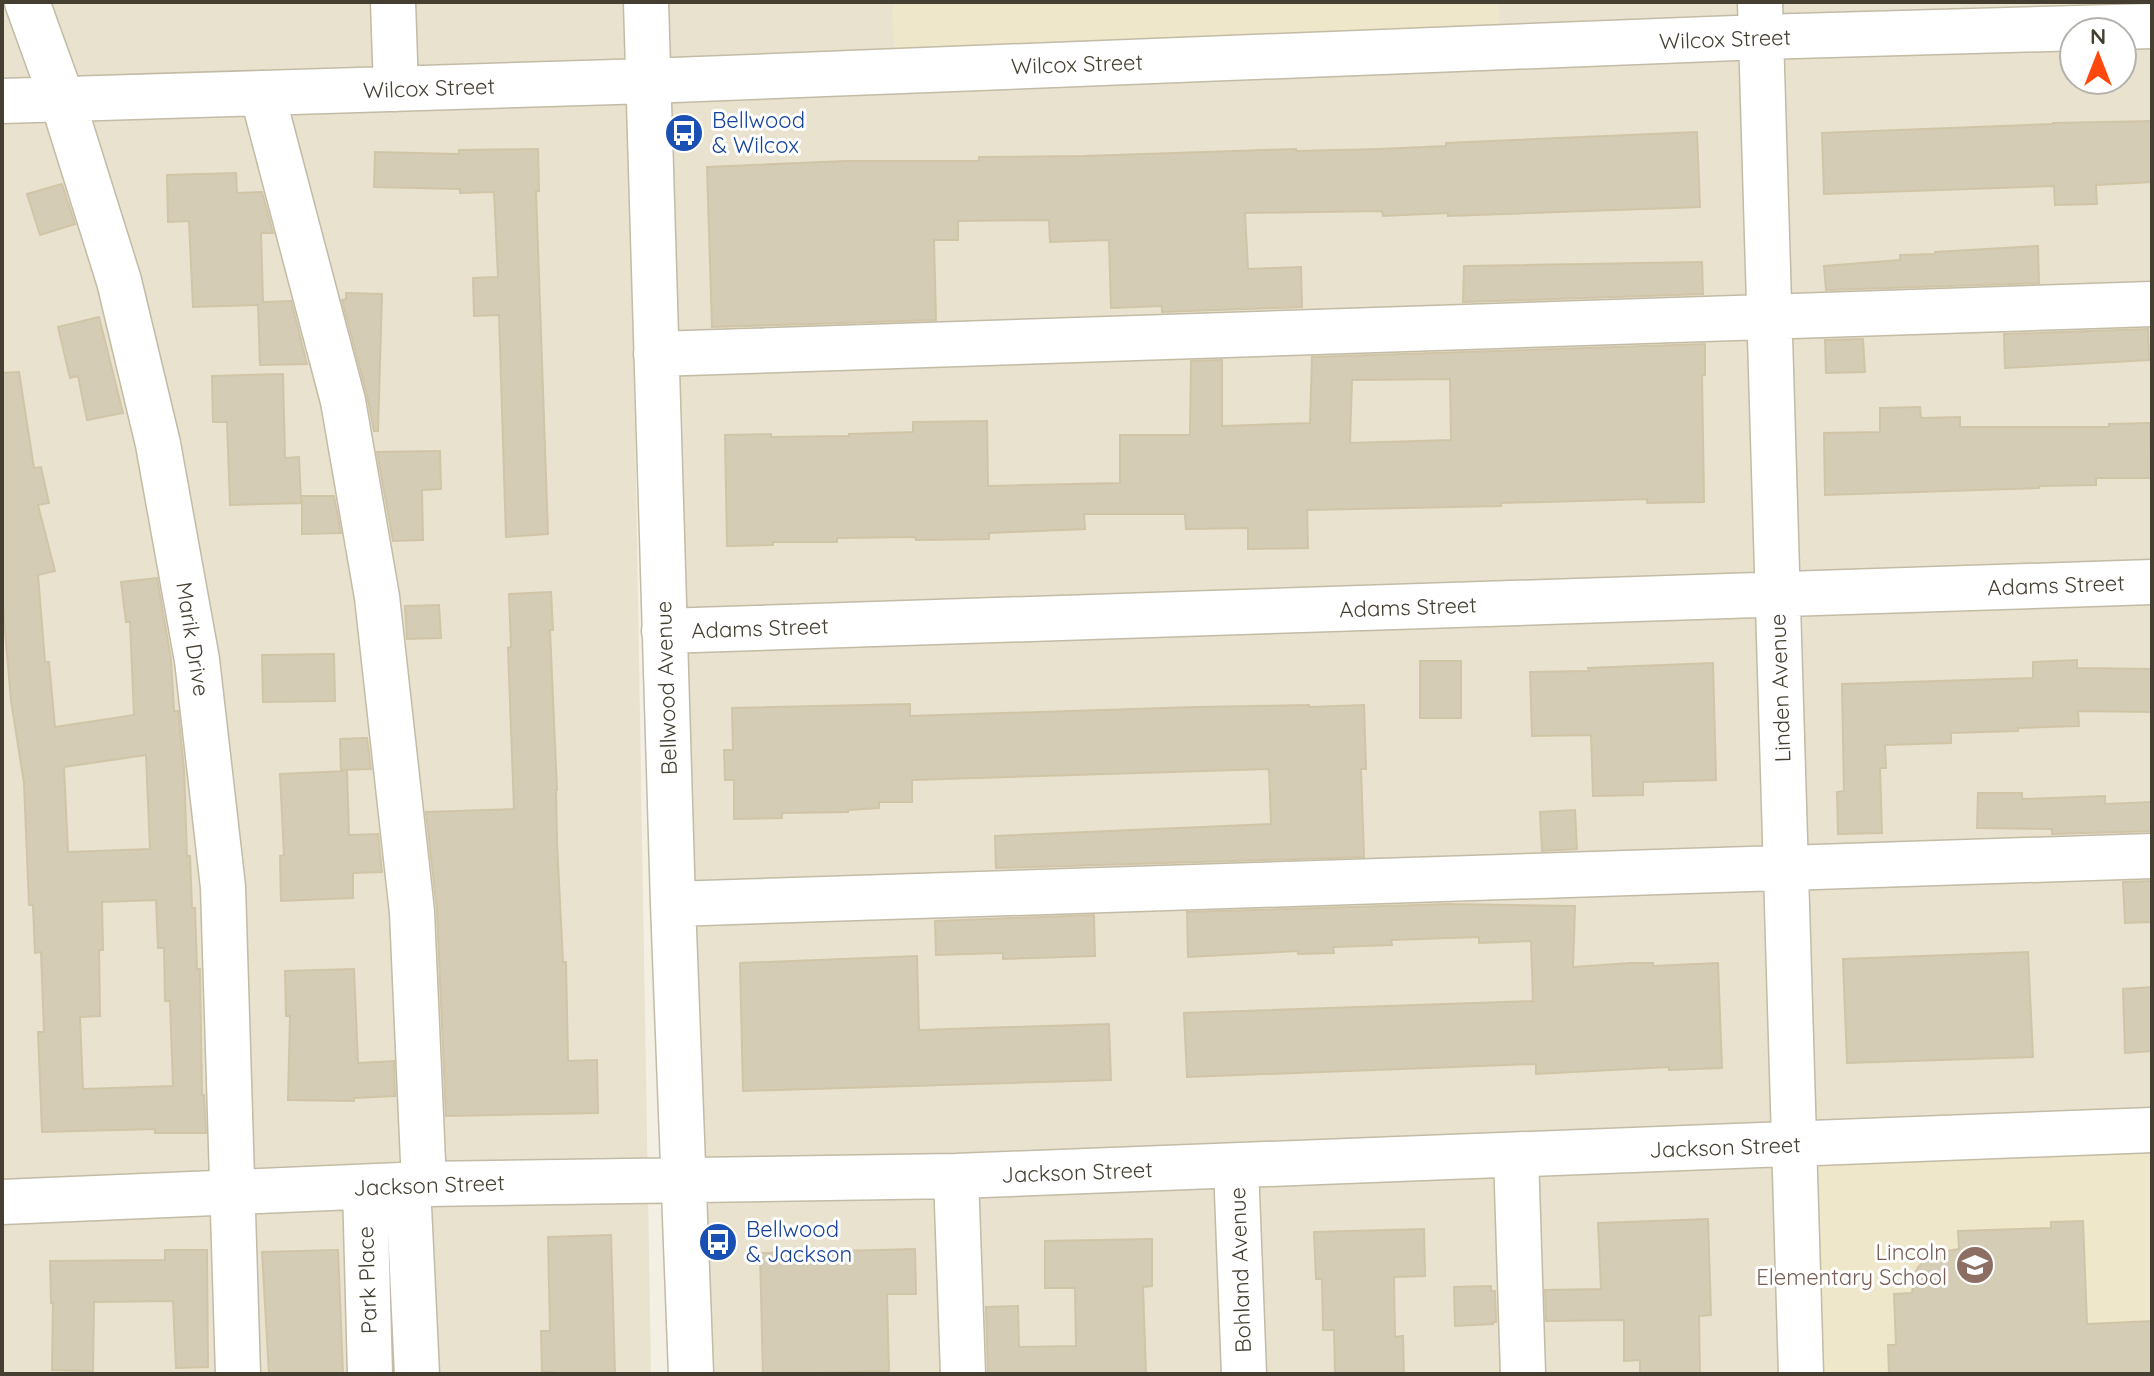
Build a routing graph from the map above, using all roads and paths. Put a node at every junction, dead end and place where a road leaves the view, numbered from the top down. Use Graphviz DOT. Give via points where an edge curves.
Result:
graph roads {
  1 [pos="27,2"];
  2 [pos="393,2"];
  3 [pos="646,2"];
  4 [pos="1761,20"];
  5 [pos="2152,26"];
  6 [pos="648,81"];
  7 [pos="396,89"];
  8 [pos="262,93"];
  9 [pos="62,99"];
  10 [pos="2,101"];
  11 [pos="2152,304"];
  12 [pos="1770,317"];
  13 [pos="656,354"];
  14 [pos="2152,582"];
  15 [pos="1778,595"];
  16 [pos="664,631"];
  17 [pos="2152,856"];
  18 [pos="1786,868"];
  19 [pos="673,904"];
  20 [pos="2152,1130"];
  21 [pos="1794,1144"];
  22 [pos="1516,1155"];
  23 [pos="1236,1166"];
  24 [pos="956,1176"];
  25 [pos="684,1180"];
  26 [pos="416,1185"];
  27 [pos="365,1187"];
  28 [pos="232,1193"];
  29 [pos="2,1202"];
  30 [pos="238,1374"];
  31 [pos="370,1374"];
  32 [pos="417,1374"];
  33 [pos="691,1374"];
  34 [pos="963,1374"];
  35 [pos="1244,1374"];
  36 [pos="1523,1374"];
  37 [pos="1801,1374"];
  1 -- 9 [label="street, Marik Drive"];
  2 -- 7 [label="street"];
  3 -- 6 [label="street, Bellwood Avenue"];
  4 -- 5 [label="street, Wilcox Street"];
  4 -- 6 [label="street, Wilcox Street"];
  4 -- 12 [label="street, Linden Avenue"];
  6 -- 7 [label="street, Wilcox Street"];
  6 -- 13 [label="street, Bellwood Avenue"];
  7 -- 8 [label="street, Wilcox Street"];
  8 -- 9 [label="street, Wilcox Street"];
  8 -- 26 [label="street" via="343,401 377,597 412,912"];
  9 -- 10 [label="street, Wilcox Street"];
  9 -- 28 [label="street, Marik Drive" via="136,350 197,660 223,887"];
  11 -- 12 [label="street"];
  12 -- 13 [label="street"];
  12 -- 15 [label="street, Linden Avenue"];
  13 -- 16 [label="street, Bellwood Avenue"];
  14 -- 15 [label="street, Adams Street"];
  15 -- 16 [label="street, Adams Street"];
  15 -- 18 [label="street, Linden Avenue"];
  16 -- 19 [label="street, Bellwood Avenue"];
  17 -- 18 [label="street"];
  18 -- 19 [label="street"];
  18 -- 21 [label="street, Linden Avenue"];
  19 -- 25 [label="street, Bellwood Avenue"];
  20 -- 21 [label="street, Jackson Street"];
  21 -- 22 [label="street, Jackson Street"];
  21 -- 37 [label="street, Linden Avenue"];
  22 -- 23 [label="street, Jackson Street"];
  22 -- 36 [label="street"];
  23 -- 24 [label="street, Jackson Street"];
  23 -- 35 [label="street, Bohland Avenue"];
  24 -- 25 [label="street, Jackson Street"];
  24 -- 34 [label="street"];
  25 -- 26 [label="street, Jackson Street"];
  25 -- 33 [label="street, Bellwood Avenue"];
  26 -- 27 [label="street, Jackson Street"];
  26 -- 32 [label="street"];
  27 -- 28 [label="street, Jackson Street"];
  27 -- 31 [label="street, Park Place"];
  28 -- 29 [label="street, Jackson Street"];
  28 -- 30 [label="street, Marik Drive"];
}
